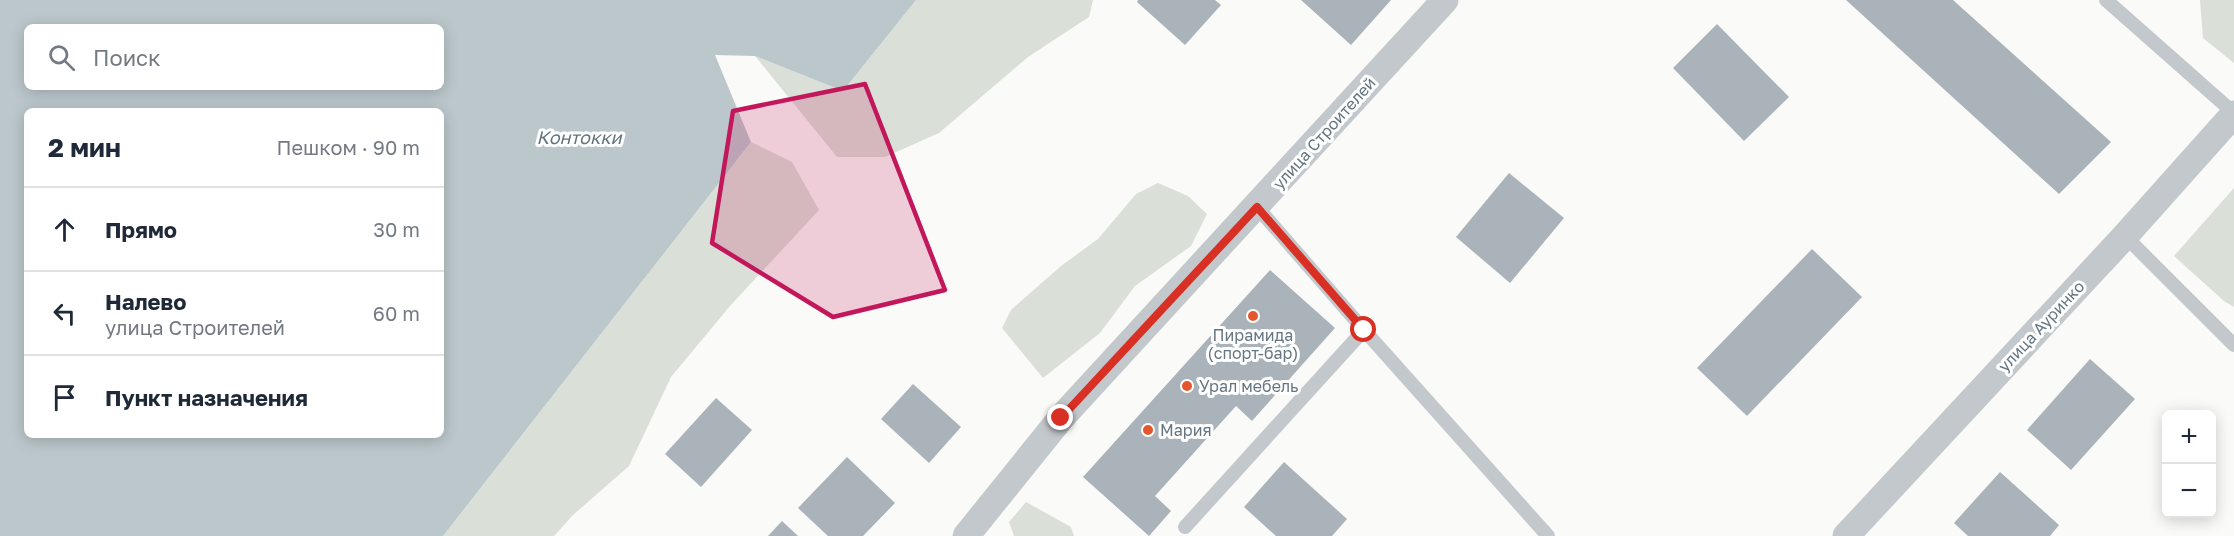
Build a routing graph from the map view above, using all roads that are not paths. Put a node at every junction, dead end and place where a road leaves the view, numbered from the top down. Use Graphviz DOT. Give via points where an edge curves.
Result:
graph roads {
  1 [pos="1445,0"];
  2 [pos="2106,0"];
  3 [pos="2234,114"];
  4 [pos="1257,207"];
  5 [pos="2125,236"];
  6 [pos="1364,330"];
  7 [pos="2234,345"];
  8 [pos="1185,526"];
  9 [pos="966,536"];
  10 [pos="1548,536"];
  11 [pos="1846,536"];
  1 -- 4 [label="street, улица Строителей"];
  2 -- 3 [label="lane"];
  3 -- 5 [label="street, улица Ауринко"];
  4 -- 6 [label="lane"];
  4 -- 9 [label="street, улица Строителей" via="1061,418"];
  5 -- 7 [label="lane"];
  5 -- 11 [label="street, улица Ауринко"];
  6 -- 8 [label="lane"];
  6 -- 10 [label="lane"];
}
